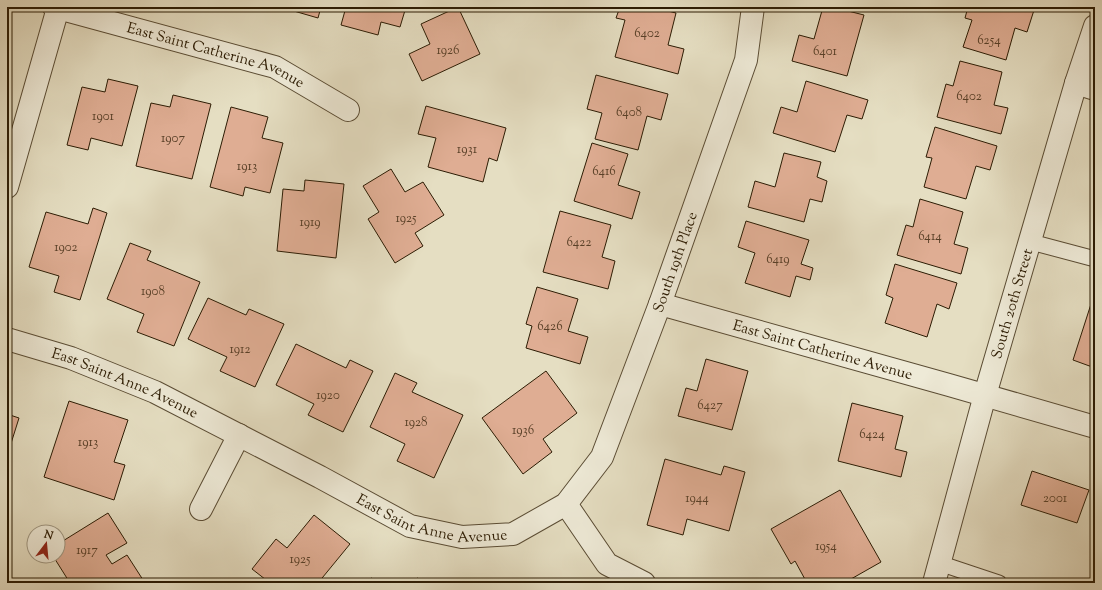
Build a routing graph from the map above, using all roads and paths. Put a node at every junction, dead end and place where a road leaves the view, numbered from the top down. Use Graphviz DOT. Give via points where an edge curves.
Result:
graph roads {
  1 [pos="753,7"];
  2 [pos="56,8"];
  3 [pos="1095,26"];
  4 [pos="1086,86"];
  5 [pos="348,110"];
  6 [pos="7,187"];
  7 [pos="1030,242"];
  8 [pos="1095,259"];
  9 [pos="660,304"];
  10 [pos="7,338"];
  11 [pos="985,395"];
  12 [pos="1095,427"];
  13 [pos="239,435"];
  14 [pos="566,504"];
  15 [pos="201,509"];
  16 [pos="936,573"];
  17 [pos="644,583"];
  18 [pos="999,583"];
  1 -- 9 [label="street, South 19th Place" via="746,60"];
  2 -- 5 [label="street, East Saint Catherine Avenue" via="275,67"];
  2 -- 6 [label="street"];
  3 -- 4 [label="street, South 20th Street"];
  4 -- 7 [label="street, South 20th Street"];
  7 -- 8 [label="lane"];
  7 -- 11 [label="street, South 20th Street"];
  9 -- 11 [label="street, East Saint Catherine Avenue"];
  9 -- 14 [label="street, South 19th Place" via="602,457"];
  10 -- 13 [label="street, East Saint Anne Avenue" via="71,358 155,392"];
  11 -- 12 [label="street"];
  11 -- 16 [label="street, South 20th Street"];
  13 -- 14 [label="street, East Saint Anne Avenue" via="410,526 462,537 513,534"];
  13 -- 15 [label="street"];
  14 -- 17 [label="street" via="607,564"];
  16 -- 18 [label="lane"];
}
